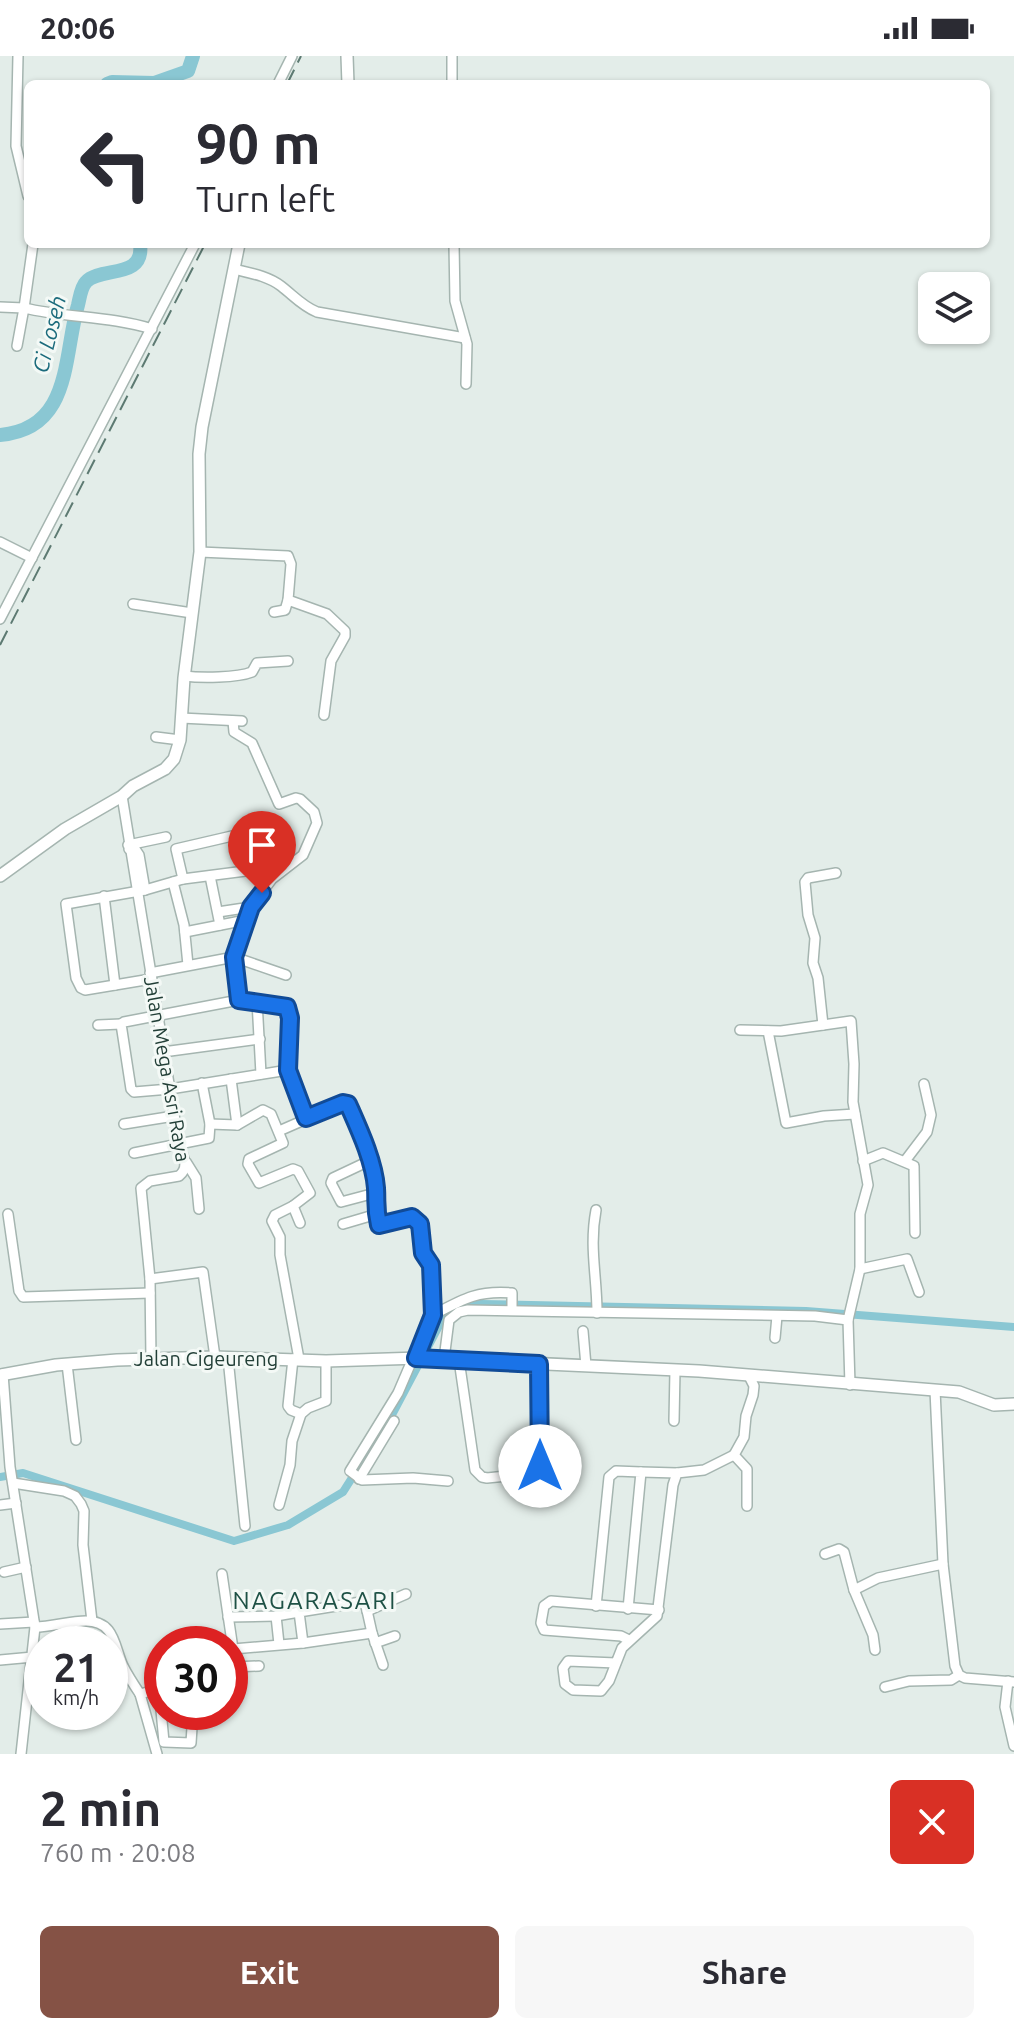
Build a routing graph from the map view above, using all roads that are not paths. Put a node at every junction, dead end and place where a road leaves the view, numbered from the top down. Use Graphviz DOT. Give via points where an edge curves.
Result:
graph roads {
  1 [pos="18,56"];
  2 [pos="292,56"];
  3 [pos="347,56"];
  4 [pos="452,56"];
  5 [pos="280,80"];
  6 [pos="348,80"];
  7 [pos="452,80"];
  8 [pos="24,179"];
  9 [pos="193,248"];
  10 [pos="238,248"];
  11 [pos="454,248"];
  12 [pos="32,249"];
  13 [pos="234,269"];
  14 [pos="0,307"];
  15 [pos="24,308"];
  16 [pos="152,329"];
  17 [pos="465,338"];
  18 [pos="17,346"];
  19 [pos="466,384"];
  20 [pos="0,542"];
  21 [pos="200,552"];
  22 [pos="32,558"];
  23 [pos="288,600"];
  24 [pos="133,604"];
  25 [pos="274,612"];
  26 [pos="192,613"];
  27 [pos="0,619"];
  28 [pos="288,661"];
  29 [pos="184,676"];
  30 [pos="324,715"];
  31 [pos="181,718"];
  32 [pos="156,737"];
  33 [pos="180,740"];
  34 [pos="122,796"];
  35 [pos="166,837"];
  36 [pos="129,847"];
  37 [pos="261,869"];
  38 [pos="245,871"];
  39 [pos="836,873"];
  40 [pos="0,876"];
  41 [pos="210,876"];
  42 [pos="178,881"];
  43 [pos="141,890"];
  44 [pos="104,896"];
  45 [pos="251,907"];
  46 [pos="218,912"];
  47 [pos="246,920"];
  48 [pos="220,925"];
  49 [pos="185,932"];
  50 [pos="234,957"];
  51 [pos="188,965"];
  52 [pos="286,975"];
  53 [pos="151,976"];
  54 [pos="115,985"];
  55 [pos="239,1000"];
  56 [pos="257,1001"];
  57 [pos="158,1015"];
  58 [pos="121,1024"];
  59 [pos="98,1025"];
  60 [pos="823,1025"];
  61 [pos="740,1030"];
  62 [pos="768,1031"];
  63 [pos="260,1039"];
  64 [pos="163,1052"];
  65 [pos="288,1070"];
  66 [pos="261,1074"];
  67 [pos="231,1079"];
  68 [pos="202,1083"];
  69 [pos="924,1084"];
  70 [pos="170,1089"];
  71 [pos="855,1114"];
  72 [pos="174,1116"];
  73 [pos="306,1118"];
  74 [pos="124,1124"];
  75 [pos="210,1124"];
  76 [pos="237,1125"];
  77 [pos="279,1131"];
  78 [pos="179,1145"];
  79 [pos="134,1153"];
  80 [pos="369,1161"];
  81 [pos="863,1161"];
  82 [pos="905,1161"];
  83 [pos="186,1162"];
  84 [pos="375,1193"];
  85 [pos="293,1206"];
  86 [pos="199,1209"];
  87 [pos="596,1210"];
  88 [pos="8,1214"];
  89 [pos="377,1214"];
  90 [pos="300,1223"];
  91 [pos="343,1224"];
  92 [pos="915,1233"];
  93 [pos="860,1269"];
  94 [pos="150,1279"];
  95 [pos="919,1292"];
  96 [pos="150,1293"];
  97 [pos="513,1304"];
  98 [pos="597,1307"];
  99 [pos="433,1315"];
  100 [pos="777,1316"];
  101 [pos="849,1317"];
  102 [pos="583,1331"];
  103 [pos="775,1338"];
  104 [pos="215,1357"];
  105 [pos="228,1358"];
  106 [pos="419,1358"];
  107 [pos="151,1359"];
  108 [pos="296,1359"];
  109 [pos="444,1359"];
  110 [pos="459,1360"];
  111 [pos="326,1361"];
  112 [pos="67,1364"];
  113 [pos="539,1364"];
  114 [pos="586,1366"];
  115 [pos="675,1370"];
  116 [pos="2,1375"];
  117 [pos="749,1376"];
  118 [pos="850,1385"];
  119 [pos="935,1390"];
  120 [pos="1014,1404"];
  121 [pos="301,1414"];
  122 [pos="394,1421"];
  123 [pos="674,1421"];
  124 [pos="76,1440"];
  125 [pos="734,1455"];
  126 [pos="9,1472"];
  127 [pos="641,1472"];
  128 [pos="677,1473"];
  129 [pos="356,1477"];
  130 [pos="448,1481"];
  131 [pos="16,1503"];
  132 [pos="0,1505"];
  133 [pos="279,1505"];
  134 [pos="747,1506"];
  135 [pos="245,1526"];
  136 [pos="825,1554"];
  137 [pos="943,1564"];
  138 [pos="26,1567"];
  139 [pos="4,1572"];
  140 [pos="222,1574"];
  141 [pos="854,1590"];
  142 [pos="406,1594"];
  143 [pos="596,1606"];
  144 [pos="628,1609"];
  145 [pos="659,1610"];
  146 [pos="367,1611"];
  147 [pos="299,1612"];
  148 [pos="276,1616"];
  149 [pos="228,1617"];
  150 [pos="92,1621"];
  151 [pos="0,1624"];
  152 [pos="34,1624"];
  153 [pos="229,1626"];
  154 [pos="395,1636"];
  155 [pos="374,1638"];
  156 [pos="629,1640"];
  157 [pos="303,1643"];
  158 [pos="279,1644"];
  159 [pos="248,1647"];
  160 [pos="875,1650"];
  161 [pos="24,1658"];
  162 [pos="0,1660"];
  163 [pos="616,1663"];
  164 [pos="383,1665"];
  165 [pos="248,1666"];
  166 [pos="259,1666"];
  167 [pos="959,1675"];
  168 [pos="1011,1682"];
  169 [pos="885,1687"];
  170 [pos="144,1693"];
  171 [pos="140,1694"];
  172 [pos="24,1730"];
  173 [pos="163,1730"];
  174 [pos="192,1730"];
  175 [pos="1014,1746"];
  176 [pos="21,1754"];
  177 [pos="157,1754"];
  1 -- 8 [label="street" via="16,146"];
  2 -- 5 [label="street"];
  3 -- 6 [label="street"];
  4 -- 7 [label="street"];
  9 -- 16 [label="street"];
  10 -- 13 [label="street"];
  11 -- 17 [label="street" via="455,301"];
  12 -- 15 [label="street"];
  13 -- 17 [label="street" via="267,278 317,312"];
  13 -- 21 [label="street" via="202,427"];
  14 -- 15 [label="street"];
  15 -- 16 [label="street" via="122,320"];
  15 -- 18 [label="street"];
  16 -- 22 [label="street"];
  17 -- 19 [label="street"];
  20 -- 22 [label="street"];
  21 -- 23 [label="street" via="286,555 291,561"];
  21 -- 26 [label="street"];
  22 -- 27 [label="street"];
  23 -- 25 [label="street" via="285,610"];
  23 -- 30 [label="street" via="327,614 345,631 331,661"];
  24 -- 26 [label="street"];
  26 -- 29 [label="street"];
  28 -- 29 [label="street" via="257,663 245,675"];
  29 -- 31 [label="street"];
  31 -- 33 [label="street"];
  31 -- 45 [label="street" via="237,721 234,732 252,743 279,804 300,799 314,812 317,823 303,855 272,879"];
  32 -- 33 [label="street"];
  33 -- 34 [label="street" via="165,769"];
  34 -- 36 [label="street, Jalan Mega Asri Raya"];
  34 -- 40 [label="street"];
  35 -- 36 [label="street"];
  36 -- 43 [label="street, Jalan Mega Asri Raya"];
  37 -- 38 [label="street"];
  38 -- 41 [label="street"];
  38 -- 42 [label="street" via="237,837 232,836 176,849"];
  39 -- 60 [label="street" via="805,882"];
  41 -- 42 [label="street"];
  41 -- 46 [label="street"];
  42 -- 43 [label="street"];
  42 -- 49 [label="street"];
  43 -- 44 [label="street"];
  43 -- 53 [label="street, Jalan Mega Asri Raya"];
  44 -- 54 [label="street"];
  44 -- 54 [label="street" via="66,906 78,984 85,990"];
  45 -- 46 [label="street"];
  45 -- 47 [label="street"];
  46 -- 48 [label="street"];
  47 -- 48 [label="street"];
  47 -- 50 [label="street"];
  48 -- 49 [label="street"];
  49 -- 51 [label="street"];
  50 -- 51 [label="street"];
  50 -- 52 [label="street"];
  50 -- 55 [label="street"];
  51 -- 53 [label="street"];
  53 -- 54 [label="street"];
  53 -- 57 [label="street, Jalan Mega Asri Raya"];
  55 -- 56 [label="street"];
  55 -- 57 [label="street"];
  56 -- 63 [label="street"];
  56 -- 65 [label="street" via="289,1011"];
  57 -- 58 [label="street"];
  57 -- 64 [label="street, Jalan Mega Asri Raya"];
  58 -- 59 [label="street"];
  58 -- 70 [label="street" via="131,1089"];
  60 -- 62 [label="street"];
  60 -- 71 [label="street" via="851,1021"];
  61 -- 62 [label="street"];
  62 -- 71 [label="street" via="786,1123"];
  63 -- 64 [label="street"];
  63 -- 66 [label="street"];
  64 -- 70 [label="street, Jalan Mega Asri Raya"];
  65 -- 66 [label="street"];
  65 -- 73 [label="street"];
  66 -- 67 [label="street"];
  67 -- 68 [label="street"];
  67 -- 76 [label="street"];
  68 -- 70 [label="street"];
  68 -- 75 [label="street"];
  69 -- 82 [label="street" via="931,1115 927,1132"];
  70 -- 72 [label="street, Jalan Mega Asri Raya"];
  71 -- 81 [label="street"];
  72 -- 74 [label="street"];
  72 -- 78 [label="street, Jalan Mega Asri Raya"];
  73 -- 77 [label="street"];
  73 -- 80 [label="street" via="348,1104"];
  75 -- 76 [label="street"];
  75 -- 78 [label="street" via="208,1139"];
  76 -- 77 [label="street" via="268,1110"];
  77 -- 85 [label="street" via="282,1145 248,1162 259,1183 297,1170 310,1193"];
  78 -- 79 [label="street"];
  78 -- 83 [label="street, Jalan Mega Asri Raya"];
  80 -- 84 [label="street"];
  80 -- 84 [label="street" via="331,1183 341,1202"];
  81 -- 82 [label="street" via="883,1153"];
  81 -- 93 [label="street" via="868,1185 860,1214"];
  82 -- 92 [label="street" via="915,1169"];
  83 -- 86 [label="street" via="196,1178"];
  83 -- 94 [label="street, Jalan Mega Asri Raya" via="179,1176 141,1188"];
  84 -- 89 [label="street"];
  85 -- 90 [label="street"];
  85 -- 108 [label="street" via="272,1221 280,1237"];
  87 -- 98 [label="street" via="591,1251"];
  88 -- 96 [label="street" via="23,1297"];
  89 -- 91 [label="street"];
  89 -- 99 [label="street" via="380,1226 412,1217 420,1224 423,1253 431,1265"];
  93 -- 95 [label="street" via="907,1259"];
  93 -- 101 [label="street"];
  94 -- 96 [label="street, Jalan Mega Asri Raya"];
  94 -- 104 [label="street" via="203,1272"];
  96 -- 107 [label="street, Jalan Mega Asri Raya"];
  97 -- 98 [label="street"];
  97 -- 99 [label="street" via="511,1292 469,1295"];
  97 -- 109 [label="street" via="453,1315"];
  98 -- 100 [label="street"];
  99 -- 106 [label="street"];
  100 -- 101 [label="street"];
  100 -- 103 [label="street"];
  101 -- 118 [label="street"];
  102 -- 114 [label="street"];
  104 -- 105 [label="street, Jalan Cigeureng"];
  104 -- 107 [label="street, Jalan Cigeureng"];
  105 -- 108 [label="street, Jalan Cigeureng"];
  105 -- 135 [label="street"];
  106 -- 109 [label="street, Jalan Cigeureng"];
  106 -- 111 [label="street, Jalan Cigeureng"];
  106 -- 129 [label="street" via="351,1467"];
  107 -- 112 [label="street, Jalan Cigeureng"];
  108 -- 111 [label="street, Jalan Cigeureng"];
  108 -- 121 [label="street" via="288,1406"];
  109 -- 110 [label="street, Jalan Cigeureng"];
  110 -- 113 [label="street, Jalan Cigeureng"];
  110 -- 113 [label="street" via="475,1470 487,1478 539,1469"];
  111 -- 121 [label="street" via="326,1401"];
  112 -- 116 [label="street, Jalan Cigeureng"];
  112 -- 124 [label="street"];
  113 -- 114 [label="street, Jalan Cigeureng"];
  114 -- 115 [label="street, Jalan Cigeureng"];
  115 -- 117 [label="street, Jalan Cigeureng"];
  115 -- 123 [label="street"];
  116 -- 126 [label="street"];
  117 -- 118 [label="street, Jalan Cigeureng"];
  117 -- 125 [label="street" via="753,1395 744,1437"];
  118 -- 119 [label="street, Jalan Cigeureng"];
  119 -- 120 [label="street, Jalan Cigeureng" via="994,1405"];
  119 -- 137 [label="street"];
  121 -- 133 [label="street"];
  122 -- 129 [label="street"];
  125 -- 128 [label="street" via="704,1470"];
  125 -- 134 [label="street" via="747,1469"];
  126 -- 131 [label="street"];
  126 -- 150 [label="street" via="64,1491 81,1504"];
  127 -- 128 [label="street"];
  127 -- 143 [label="street" via="616,1471 609,1477"];
  127 -- 144 [label="street"];
  128 -- 145 [label="street"];
  129 -- 130 [label="street"];
  131 -- 132 [label="street"];
  131 -- 138 [label="street"];
  136 -- 141 [label="street" via="844,1552"];
  137 -- 141 [label="street" via="878,1578"];
  137 -- 167 [label="street"];
  138 -- 139 [label="street"];
  138 -- 152 [label="street"];
  140 -- 149 [label="street"];
  141 -- 160 [label="street"];
  142 -- 146 [label="street"];
  143 -- 144 [label="street"];
  143 -- 156 [label="street" via="548,1602 541,1625 544,1630"];
  144 -- 145 [label="street"];
  145 -- 156 [label="street"];
  146 -- 147 [label="street" via="359,1602"];
  146 -- 155 [label="street"];
  147 -- 148 [label="street"];
  147 -- 157 [label="street"];
  148 -- 149 [label="street"];
  148 -- 158 [label="street"];
  149 -- 153 [label="street"];
  150 -- 152 [label="street"];
  150 -- 171 [label="street" via="115,1636 123,1665"];
  151 -- 152 [label="street"];
  154 -- 155 [label="street"];
  155 -- 157 [label="street"];
  155 -- 164 [label="street"];
  156 -- 163 [label="street"];
  157 -- 158 [label="street"];
  158 -- 159 [label="street"];
  161 -- 162 [label="street"];
  163 -- 163 [label="street" via="601,1691 573,1690 565,1684 563,1668 568,1661"];
  165 -- 166 [label="street"];
  167 -- 168 [label="street"];
  167 -- 169 [label="street"];
  168 -- 175 [label="street" via="1005,1707"];
  170 -- 171 [label="street"];
  171 -- 177 [label="street"];
  172 -- 176 [label="street"];
  173 -- 174 [label="street" via="164,1742 191,1743"];
}
